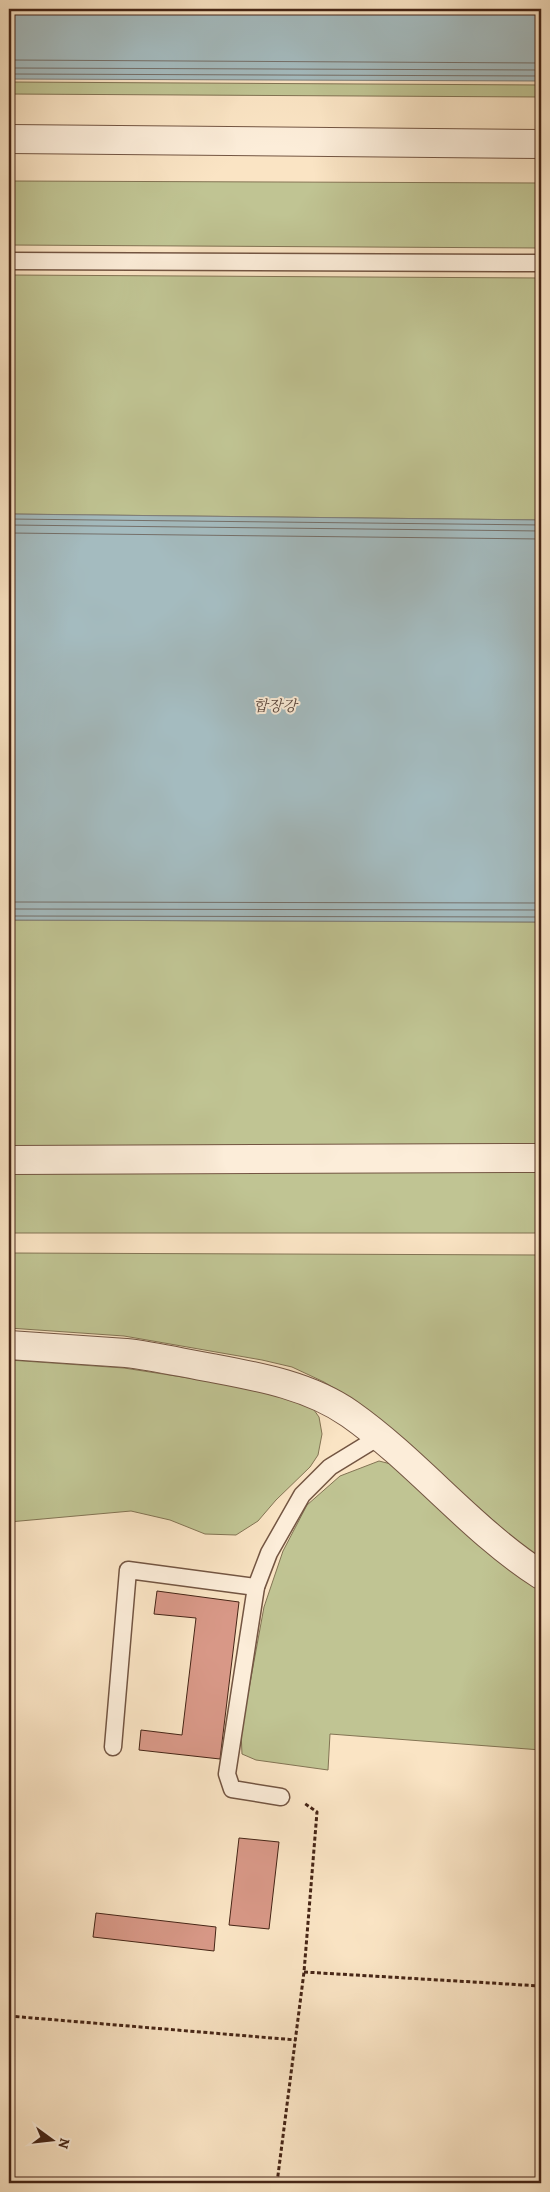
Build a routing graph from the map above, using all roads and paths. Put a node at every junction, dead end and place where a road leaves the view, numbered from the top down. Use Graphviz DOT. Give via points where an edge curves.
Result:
graph roads {
  1 [pos="9,139"];
  2 [pos="541,144"];
  3 [pos="9,261"];
  4 [pos="541,263"];
  5 [pos="541,1158"];
  6 [pos="9,1160"];
  7 [pos="9,1346"];
  8 [pos="379,1437"];
  9 [pos="541,1575"];
  10 [pos="256,1586"];
  11 [pos="113,1747"];
  12 [pos="280,1797"];
  13 [pos="304,1972"];
  14 [pos="541,1986"];
  15 [pos="9,2016"];
  16 [pos="296,2040"];
  17 [pos="278,2183"];
  1 -- 2 [label="street"];
  3 -- 4 [label="lane"];
  5 -- 6 [label="street"];
  7 -- 8 [label="street" via="128,1353 262,1377 315,1394 350,1414"];
  8 -- 9 [label="street" via="478,1526"];
  8 -- 10 [label="lane" via="330,1467 302,1495 269,1553"];
  10 -- 11 [label="lane" via="128,1570"];
  10 -- 12 [label="lane" via="227,1774 232,1789"];
  12 -- 13 [label="path" via="308,1804 317,1812"];
  13 -- 14 [label="path"];
  13 -- 16 [label="path"];
  15 -- 16 [label="path"];
  16 -- 17 [label="path"];
}
